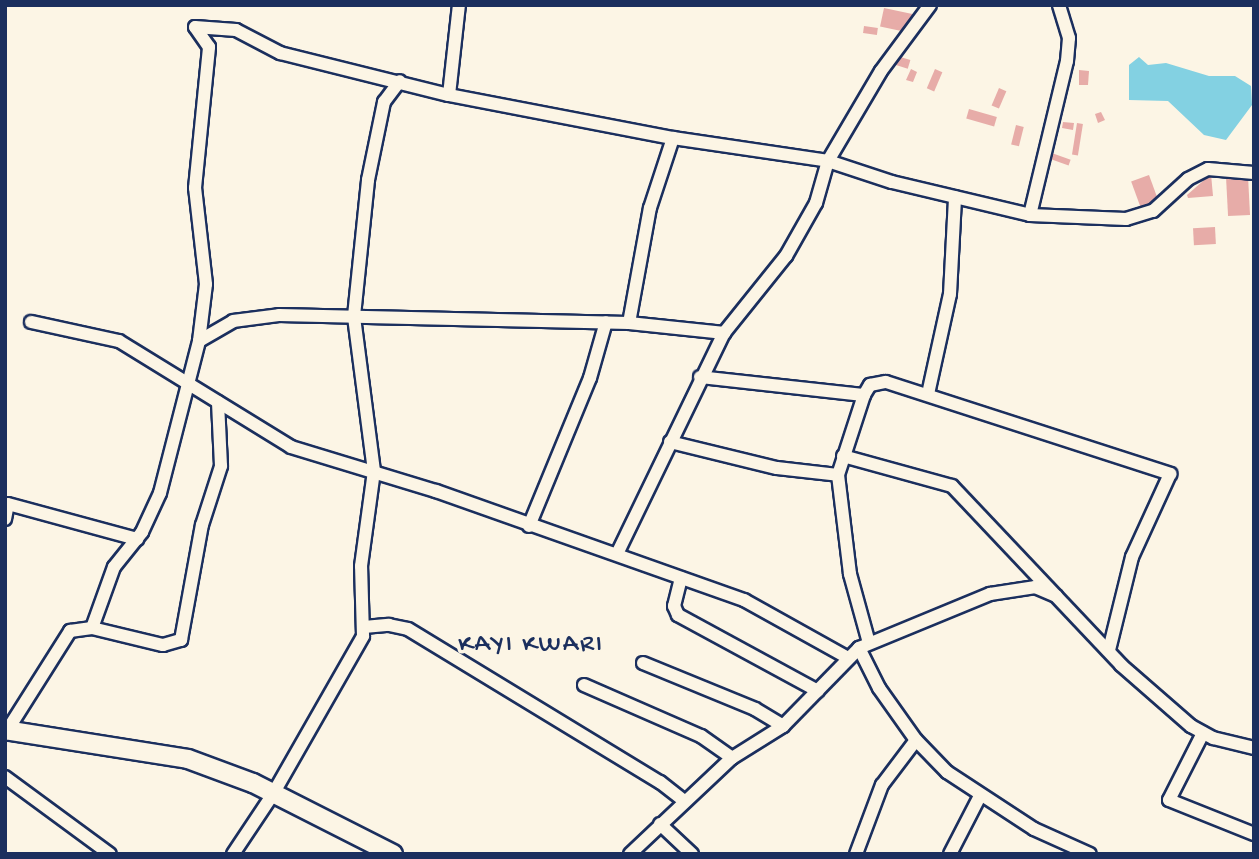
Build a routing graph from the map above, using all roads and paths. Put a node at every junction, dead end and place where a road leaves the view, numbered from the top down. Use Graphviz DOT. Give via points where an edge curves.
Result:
graph roads {
  1 [pos="459,5"];
  2 [pos="930,5"];
  3 [pos="1059,5"];
  4 [pos="400,81"];
  5 [pos="449,95"];
  6 [pos="673,138"];
  7 [pos="828,161"];
  8 [pos="1254,173"];
  9 [pos="956,197"];
  10 [pos="1030,215"];
  11 [pos="354,316"];
  12 [pos="32,322"];
  13 [pos="606,322"];
  14 [pos="629,323"];
  15 [pos="724,333"];
  16 [pos="199,341"];
  17 [pos="700,377"];
  18 [pos="186,382"];
  19 [pos="928,394"];
  20 [pos="864,395"];
  21 [pos="218,402"];
  22 [pos="670,442"];
  23 [pos="843,456"];
  24 [pos="374,471"];
  25 [pos="838,475"];
  26 [pos="5,519"];
  27 [pos="529,526"];
  28 [pos="136,539"];
  29 [pos="617,554"];
  30 [pos="681,578"];
  31 [pos="1056,596"];
  32 [pos="364,627"];
  33 [pos="92,628"];
  34 [pos="864,646"];
  35 [pos="1109,650"];
  36 [pos="848,658"];
  37 [pos="643,663"];
  38 [pos="584,685"];
  39 [pos="818,691"];
  40 [pos="783,726"];
  41 [pos="6,731"];
  42 [pos="1203,733"];
  43 [pos="916,740"];
  44 [pos="1254,748"];
  45 [pos="732,758"];
  46 [pos="5,777"];
  47 [pos="273,794"];
  48 [pos="980,796"];
  49 [pos="683,800"];
  50 [pos="660,824"];
  51 [pos="1254,834"];
  52 [pos="110,854"];
  53 [pos="233,854"];
  54 [pos="393,854"];
  55 [pos="630,854"];
  56 [pos="692,854"];
  57 [pos="856,854"];
  58 [pos="950,854"];
  59 [pos="1090,854"];
  1 -- 5 [label="street"];
  2 -- 7 [label="street" via="881,71"];
  3 -- 10 [label="street" via="1069,38 1067,61"];
  4 -- 5 [label="street"];
  4 -- 11 [label="street" via="384,102 366,189"];
  4 -- 16 [label="street" via="280,53 236,30 195,27 209,47 195,188 206,284"];
  5 -- 6 [label="street"];
  6 -- 7 [label="street"];
  6 -- 14 [label="street" via="650,208"];
  7 -- 9 [label="street"];
  7 -- 15 [label="street" via="808,221"];
  8 -- 10 [label="street" via="1208,169 1188,179 1153,211 1126,219"];
  9 -- 10 [label="street"];
  9 -- 19 [label="street" via="950,294"];
  11 -- 13 [label="street"];
  11 -- 16 [label="street" via="256,315 233,321"];
  11 -- 24 [label="street"];
  12 -- 18 [label="street" via="119,341"];
  13 -- 14 [label="street"];
  13 -- 27 [label="street" via="590,378"];
  14 -- 15 [label="street"];
  15 -- 17 [label="street"];
  16 -- 18 [label="street"];
  17 -- 20 [label="street"];
  17 -- 22 [label="street"];
  18 -- 21 [label="street"];
  18 -- 28 [label="street" via="174,454"];
  19 -- 20 [label="street" via="876,382"];
  19 -- 35 [label="street" via="1170,474 1132,557"];
  20 -- 23 [label="street"];
  21 -- 24 [label="street" via="291,447"];
  21 -- 33 [label="street" via="221,466 202,524 181,640 163,645"];
  22 -- 25 [label="street" via="776,468"];
  22 -- 29 [label="street"];
  23 -- 25 [label="street"];
  23 -- 31 [label="street" via="952,486"];
  24 -- 27 [label="street"];
  24 -- 32 [label="street" via="361,566"];
  25 -- 34 [label="street"];
  26 -- 28 [label="street" via="8,505"];
  27 -- 29 [label="street"];
  28 -- 33 [label="street" via="114,567"];
  29 -- 30 [label="street"];
  30 -- 36 [label="street" via="781,617"];
  30 -- 39 [label="street" via="674,606 678,615"];
  31 -- 34 [label="street" via="1035,587 990,594"];
  31 -- 35 [label="street"];
  32 -- 47 [label="street" via="359,645"];
  32 -- 49 [label="street" via="408,629"];
  33 -- 41 [label="street" via="70,631"];
  34 -- 36 [label="street"];
  34 -- 43 [label="street" via="878,688"];
  35 -- 42 [label="street"];
  36 -- 39 [label="street"];
  37 -- 40 [label="street"];
  38 -- 45 [label="street" via="701,736"];
  39 -- 40 [label="street"];
  40 -- 45 [label="street"];
  41 -- 47 [label="street" via="188,759"];
  42 -- 44 [label="street"];
  42 -- 51 [label="street" via="1169,800"];
  43 -- 48 [label="street" via="947,772"];
  43 -- 57 [label="street" via="882,785"];
  45 -- 49 [label="street"];
  46 -- 52 [label="street"];
  47 -- 53 [label="street"];
  47 -- 54 [label="street"];
  48 -- 58 [label="street"];
  48 -- 59 [label="street" via="1034,829"];
  49 -- 50 [label="street"];
  50 -- 55 [label="street"];
  50 -- 56 [label="street"];
}
